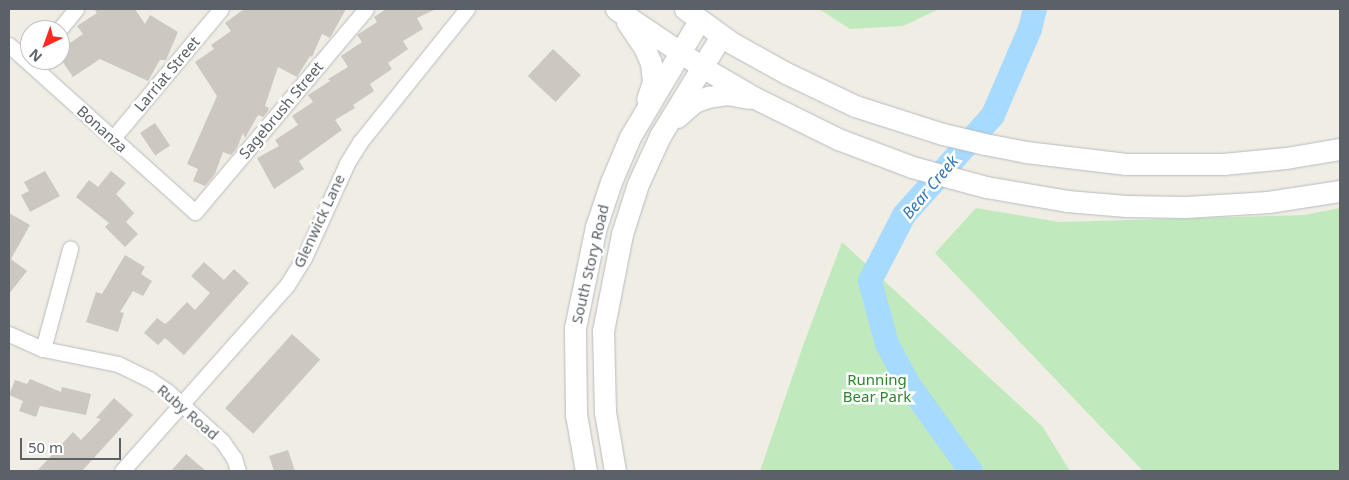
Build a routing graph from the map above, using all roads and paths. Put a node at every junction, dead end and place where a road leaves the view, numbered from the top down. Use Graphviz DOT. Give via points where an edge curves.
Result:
graph roads {
  1 [pos="76,9"];
  2 [pos="220,9"];
  3 [pos="366,9"];
  4 [pos="467,9"];
  5 [pos="618,10"];
  6 [pos="692,15"];
  7 [pos="67,20"];
  8 [pos="721,36"];
  9 [pos="9,45"];
  10 [pos="680,52"];
  11 [pos="20,53"];
  12 [pos="702,67"];
  13 [pos="41,70"];
  14 [pos="755,98"];
  15 [pos="640,120"];
  16 [pos="660,136"];
  17 [pos="113,138"];
  18 [pos="1340,148"];
  19 [pos="1340,191"];
  20 [pos="195,212"];
  21 [pos="70,249"];
  22 [pos="9,334"];
  23 [pos="43,349"];
  24 [pos="182,404"];
  25 [pos="122,471"];
  26 [pos="238,471"];
  27 [pos="586,471"];
  28 [pos="615,471"];
  1 -- 7 [label="street"];
  2 -- 17 [label="street, Larriat Street"];
  3 -- 20 [label="street, Sagebrush Street"];
  4 -- 24 [label="street, Glenwick Lane" via="360,142 347,163 304,258 287,285"];
  5 -- 10 [label="main road"];
  5 -- 15 [label="main road" via="651,63 653,82"];
  6 -- 8 [label="main road"];
  6 -- 10 [label="main road, South Story Road"];
  8 -- 12 [label="main road, South Story Road"];
  8 -- 18 [label="main road" via="786,74 855,106 943,134 1026,152 1126,164 1223,164 1286,158"];
  9 -- 11 [label="street, Bonanza"];
  10 -- 12 [label="main road"];
  10 -- 15 [label="main road, South Story Road"];
  12 -- 14 [label="main road"];
  12 -- 16 [label="main road, South Story Road"];
  13 -- 17 [label="street, Bonanza"];
  14 -- 16 [label="main road" via="727,94 701,100 683,110"];
  14 -- 19 [label="main road" via="838,139 912,167 986,186 1067,201 1126,206 1186,206 1268,202"];
  15 -- 27 [label="main road, South Story Road" via="611,182 596,226 575,328 576,414"];
  16 -- 28 [label="main road, South Story Road" via="638,184 622,234 603,331 605,412"];
  17 -- 20 [label="street, Bonanza"];
  21 -- 23 [label="street"];
  22 -- 23 [label="street, Ruby Road"];
  23 -- 24 [label="street, Ruby Road" via="118,364 149,379"];
  24 -- 25 [label="street, Glenwick Lane"];
  24 -- 26 [label="street, Ruby Road" via="222,441 234,458"];
}
